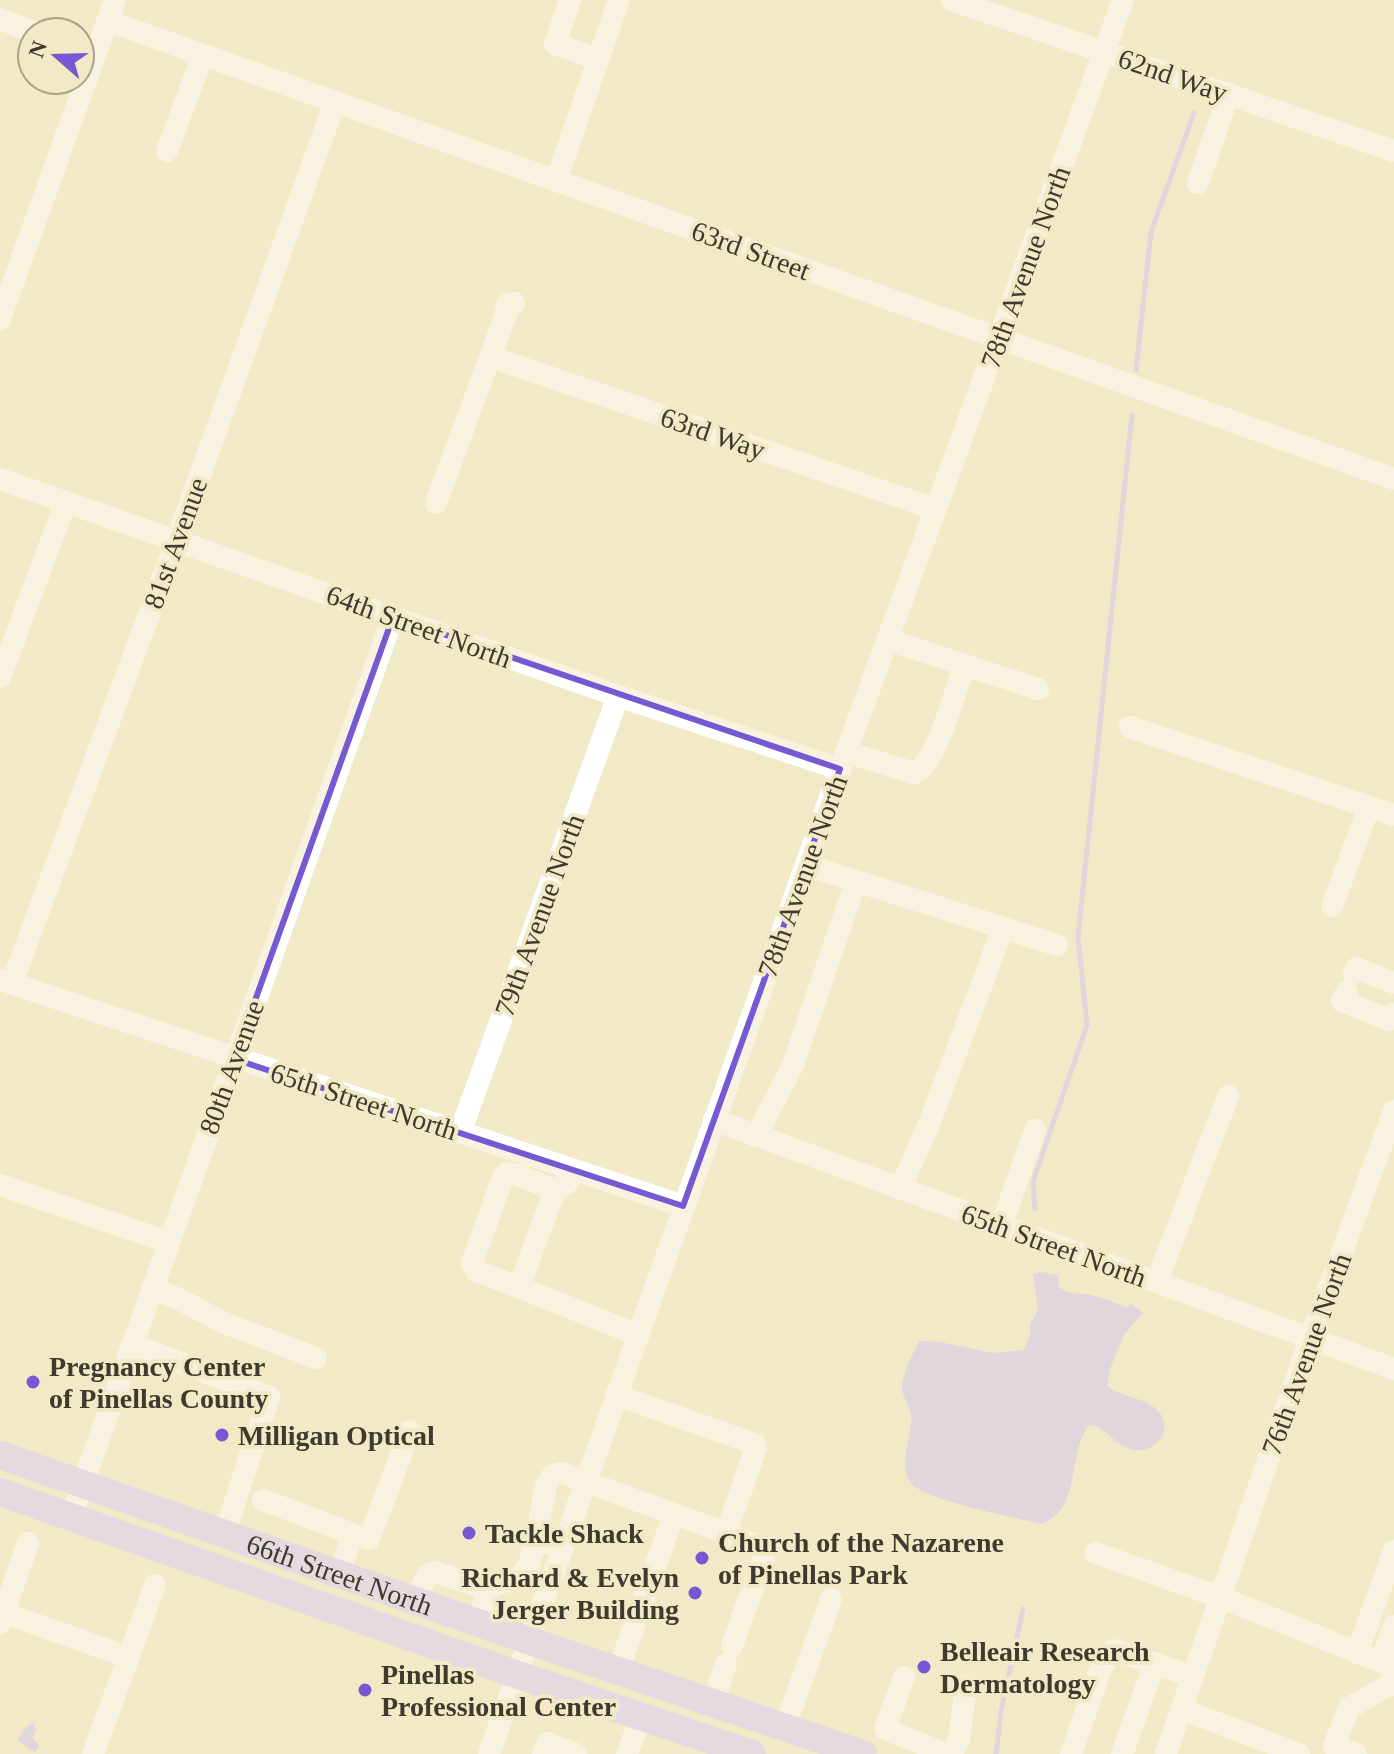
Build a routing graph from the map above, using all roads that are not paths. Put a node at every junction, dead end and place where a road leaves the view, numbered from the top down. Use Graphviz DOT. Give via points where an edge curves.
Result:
graph roads {
  1 [pos="570,0"];
  2 [pos="619,0"];
  3 [pos="952,0"];
  4 [pos="1123,0"];
  5 [pos="111,10"];
  6 [pos="96,37"];
  7 [pos="1104,52"];
  8 [pos="203,55"];
  9 [pos="598,59"];
  10 [pos="1229,94"];
  11 [pos="72,96"];
  12 [pos="335,102"];
  13 [pos="167,151"];
  14 [pos="1394,151"];
  15 [pos="556,181"];
  16 [pos="1198,183"];
  17 [pos="8,272"];
  18 [pos="514,303"];
  19 [pos="0,319"];
  20 [pos="999,338"];
  21 [pos="491,357"];
  22 [pos="0,479"];
  23 [pos="1394,479"];
  24 [pos="66,502"];
  25 [pos="436,503"];
  26 [pos="935,509"];
  27 [pos="177,539"];
  28 [pos="393,617"];
  29 [pos="888,640"];
  30 [pos="964,665"];
  31 [pos="0,677"];
  32 [pos="1038,689"];
  33 [pos="618,696"];
  34 [pos="1130,727"];
  35 [pos="843,760"];
  36 [pos="1369,807"];
  37 [pos="1394,815"];
  38 [pos="806,865"];
  39 [pos="856,881"];
  40 [pos="1332,906"];
  41 [pos="1003,928"];
  42 [pos="1057,945"];
  43 [pos="6,981"];
  44 [pos="1394,983"];
  45 [pos="1394,1014"];
  46 [pos="234,1059"];
  47 [pos="1228,1096"];
  48 [pos="1394,1111"];
  49 [pos="714,1120"];
  50 [pos="1035,1130"];
  51 [pos="460,1133"];
  52 [pos="756,1136"];
  53 [pos="575,1171"];
  54 [pos="0,1185"];
  55 [pos="900,1189"];
  56 [pos="555,1190"];
  57 [pos="683,1206"];
  58 [pos="1001,1227"];
  59 [pos="168,1242"];
  60 [pos="1157,1281"];
  61 [pos="519,1287"];
  62 [pos="152,1289"];
  63 [pos="638,1335"];
  64 [pos="1310,1339"];
  65 [pos="132,1344"];
  66 [pos="316,1358"];
  67 [pos="1394,1369"];
  68 [pos="616,1395"];
  69 [pos="410,1431"];
  70 [pos="0,1455"];
  71 [pos="83,1483"];
  72 [pos="586,1483"];
  73 [pos="0,1492"];
  74 [pos="263,1500"];
  75 [pos="674,1514"];
  76 [pos="71,1517"];
  77 [pos="225,1533"];
  78 [pos="726,1533"];
  79 [pos="353,1534"];
  80 [pos="536,1539"];
  81 [pos="28,1543"];
  82 [pos="563,1549"];
  83 [pos="1394,1551"];
  84 [pos="1096,1553"];
  85 [pos="339,1573"];
  86 [pos="155,1585"];
  87 [pos="482,1587"];
  88 [pos="1219,1597"];
  89 [pos="831,1599"];
  90 [pos="416,1601"];
  91 [pos="2,1618"];
  92 [pos="477,1623"];
  93 [pos="1394,1626"];
  94 [pos="530,1641"];
  95 [pos="1357,1653"];
  96 [pos="128,1657"];
  97 [pos="1155,1663"];
  98 [pos="618,1671"];
  99 [pos="1391,1674"];
  100 [pos="518,1675"];
  101 [pos="1192,1676"];
  102 [pos="904,1677"];
  103 [pos="966,1686"];
  104 [pos="713,1703"];
  105 [pos="1181,1709"];
  106 [pos="642,1716"];
  107 [pos="785,1727"];
  108 [pos="748,1753"];
  109 [pos="93,1754"];
  110 [pos="489,1754"];
  111 [pos="543,1754"];
  112 [pos="576,1754"];
  113 [pos="627,1754"];
  114 [pos="863,1754"];
  115 [pos="948,1754"];
  116 [pos="1071,1754"];
  117 [pos="1122,1754"];
  118 [pos="1166,1754"];
  119 [pos="1299,1754"];
  120 [pos="1356,1754"];
  1 -- 9 [label="street" via="555,44"];
  2 -- 9 [label="street"];
  3 -- 7 [label="street, 62nd Way"];
  4 -- 7 [label="street, 78th Avenue North"];
  5 -- 6 [label="street"];
  5 -- 8 [label="street, 63rd Street"];
  7 -- 10 [label="street, 62nd Way"];
  7 -- 20 [label="street, 78th Avenue North"];
  8 -- 12 [label="street, 63rd Street"];
  8 -- 13 [label="street"];
  9 -- 15 [label="street"];
  10 -- 14 [label="street, 62nd Way"];
  10 -- 16 [label="street"];
  11 -- 17 [label="street"];
  12 -- 15 [label="street, 63rd Street"];
  12 -- 27 [label="street, 81st Avenue"];
  15 -- 20 [label="street, 63rd Street"];
  17 -- 19 [label="street"];
  18 -- 21 [label="street" via="506,305"];
  20 -- 23 [label="street, 63rd Street"];
  20 -- 26 [label="street, 78th Avenue North"];
  21 -- 25 [label="street"];
  21 -- 26 [label="street, 63rd Way"];
  22 -- 24 [label="street, 64th Street North"];
  24 -- 27 [label="street, 64th Street North"];
  24 -- 31 [label="street"];
  26 -- 29 [label="street, 78th Avenue North"];
  27 -- 28 [label="street, 64th Street North"];
  27 -- 43 [label="street, 81st Avenue"];
  28 -- 33 [label="street, 64th Street North"];
  28 -- 46 [label="street, 80th Avenue"];
  29 -- 30 [label="street"];
  29 -- 35 [label="street, 78th Avenue North"];
  30 -- 32 [label="street"];
  30 -- 35 [label="street, 64th Street North" via="934,748 920,771"];
  33 -- 35 [label="street, 64th Street North"];
  33 -- 51 [label="street, 79th Avenue North"];
  34 -- 36 [label="street"];
  35 -- 38 [label="street, 78th Avenue North"];
  36 -- 37 [label="street"];
  36 -- 40 [label="street"];
  38 -- 39 [label="street"];
  38 -- 49 [label="street, 78th Avenue North"];
  39 -- 41 [label="street"];
  39 -- 52 [label="street" via="793,1065"];
  41 -- 42 [label="street"];
  41 -- 55 [label="street"];
  43 -- 46 [label="street, 65th Street North"];
  44 -- 45 [label="street" via="1356,968 1342,1001 1389,1020"];
  46 -- 51 [label="street, 65th Street North"];
  46 -- 59 [label="street, 80th Avenue"];
  47 -- 60 [label="street"];
  48 -- 64 [label="street, 76th Avenue North"];
  49 -- 52 [label="street, 65th Street North"];
  49 -- 57 [label="street, 78th Avenue North"];
  50 -- 58 [label="street"];
  51 -- 53 [label="street, 65th Street North"];
  52 -- 55 [label="street, 65th Street North"];
  53 -- 56 [label="street"];
  53 -- 57 [label="street, 65th Street North"];
  54 -- 59 [label="street"];
  55 -- 58 [label="street, 65th Street North"];
  56 -- 61 [label="street"];
  56 -- 61 [label="street" via="515,1174 503,1177 472,1263 476,1271"];
  57 -- 63 [label="street, 78th Avenue North"];
  58 -- 60 [label="street, 65th Street North"];
  59 -- 62 [label="street, 80th Avenue"];
  60 -- 64 [label="street, 65th Street North"];
  61 -- 63 [label="street"];
  62 -- 65 [label="street, 80th Avenue"];
  62 -- 66 [label="street"];
  63 -- 68 [label="street, 78th Avenue North"];
  64 -- 67 [label="street, 65th Street North"];
  64 -- 88 [label="street, 76th Avenue North"];
  65 -- 71 [label="street, 80th Avenue"];
  65 -- 77 [label="street" via="269,1397"];
  68 -- 72 [label="street, 78th Avenue North"];
  68 -- 78 [label="street" via="755,1444"];
  69 -- 79 [label="street" via="369,1539"];
  70 -- 71 [label="main road, 66th Street North"];
  71 -- 76 [label="street, 80th Avenue"];
  71 -- 77 [label="main road, 66th Street North"];
  72 -- 75 [label="street"];
  72 -- 80 [label="street" via="562,1473 553,1475 546,1485"];
  72 -- 82 [label="street, 78th Avenue North"];
  73 -- 76 [label="main road, 66th Street North"];
  74 -- 79 [label="street"];
  75 -- 78 [label="street"];
  75 -- 98 [label="street"];
  76 -- 100 [label="main road, 66th Street North"];
  77 -- 85 [label="main road, 66th Street North"];
  78 -- 104 [label="street" via="765,1552"];
  79 -- 85 [label="street"];
  80 -- 82 [label="street"];
  80 -- 87 [label="street" via="529,1565 518,1579"];
  81 -- 91 [label="street"];
  82 -- 94 [label="street, 78th Avenue North"];
  83 -- 95 [label="street"];
  84 -- 88 [label="street"];
  85 -- 90 [label="main road, 66th Street North"];
  86 -- 96 [label="street"];
  87 -- 90 [label="street" via="435,1572 427,1575"];
  87 -- 92 [label="street" via="487,1593"];
  88 -- 95 [label="street"];
  88 -- 101 [label="street, 76th Avenue North"];
  89 -- 107 [label="street"];
  90 -- 92 [label="main road, 66th Street North"];
  91 -- 96 [label="street"];
  92 -- 94 [label="main road, 66th Street North"];
  93 -- 99 [label="street"];
  94 -- 98 [label="main road, 66th Street North"];
  94 -- 100 [label="street, 78th Avenue North"];
  95 -- 99 [label="street"];
  96 -- 109 [label="street"];
  97 -- 101 [label="street"];
  97 -- 116 [label="street" via="1114,1650 1101,1668"];
  97 -- 117 [label="street"];
  98 -- 104 [label="main road, 66th Street North"];
  99 -- 120 [label="street" via="1349,1708 1334,1746"];
  100 -- 106 [label="main road, 66th Street North"];
  100 -- 110 [label="street, 78th Avenue North"];
  101 -- 105 [label="street, 76th Avenue North"];
  102 -- 115 [label="street" via="885,1729"];
  103 -- 115 [label="street" via="959,1740"];
  104 -- 107 [label="main road, 66th Street North"];
  105 -- 118 [label="street, 76th Avenue North"];
  105 -- 119 [label="street"];
  106 -- 108 [label="main road, 66th Street North"];
  106 -- 113 [label="street"];
  107 -- 114 [label="main road, 66th Street North"];
  111 -- 112 [label="street" via="547,1743"];
}
